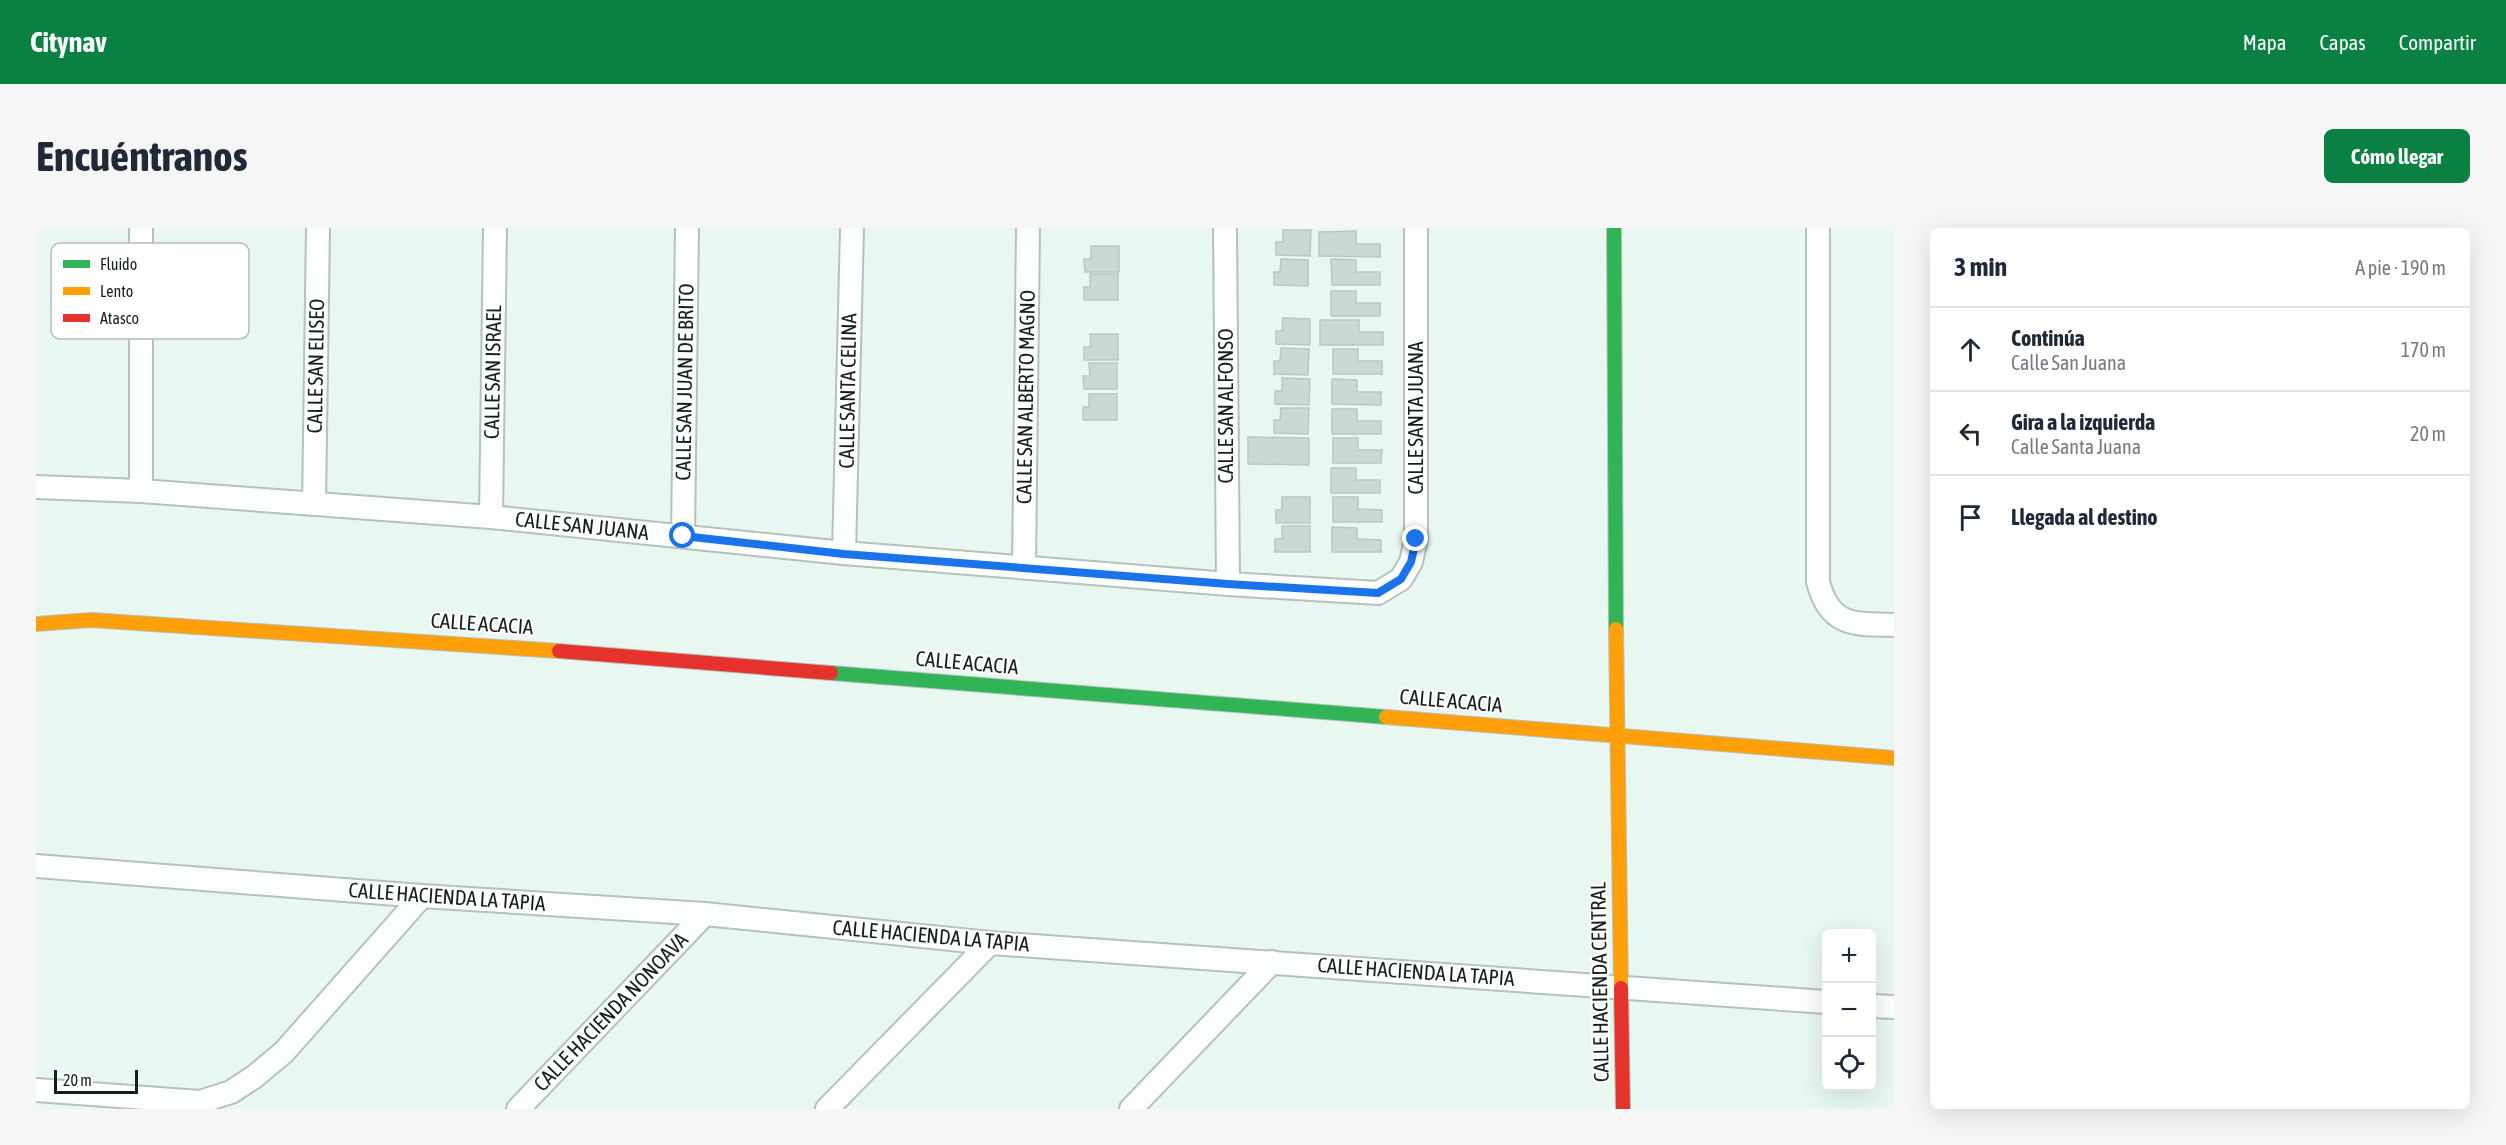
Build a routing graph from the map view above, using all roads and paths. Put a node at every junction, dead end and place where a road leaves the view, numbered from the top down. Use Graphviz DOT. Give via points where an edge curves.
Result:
graph roads {
  1 [pos="318,228"];
  2 [pos="495,228"];
  3 [pos="687,228"];
  4 [pos="852,228"];
  5 [pos="1028,228"];
  6 [pos="1225,228"];
  7 [pos="1416,228"];
  8 [pos="1614,228"];
  9 [pos="1818,228"];
  10 [pos="141,339"];
  11 [pos="36,487"];
  12 [pos="141,491"];
  13 [pos="314,504"];
  14 [pos="491,517"];
  15 [pos="683,536"];
  16 [pos="844,554"];
  17 [pos="1024,566"];
  18 [pos="1228,584"];
  19 [pos="1378,593"];
  20 [pos="36,624"];
  21 [pos="1894,625"];
  22 [pos="1617,735"];
  23 [pos="1894,758"];
  24 [pos="36,866"];
  25 [pos="422,896"];
  26 [pos="705,914"];
  27 [pos="990,943"];
  28 [pos="1272,962"];
  29 [pos="1621,987"];
  30 [pos="1822,1002"];
  31 [pos="1876,1006"];
  32 [pos="1894,1007"];
  33 [pos="36,1090"];
  34 [pos="518,1109"];
  35 [pos="827,1109"];
  36 [pos="1131,1109"];
  37 [pos="1623,1109"];
  1 -- 13 [label="street, CALLE SAN ELISEO"];
  2 -- 14 [label="street, CALLE SAN ISRAEL"];
  3 -- 15 [label="street, CALLE SAN JUAN DE BRITO"];
  4 -- 16 [label="street, CALLE SANTA CELINA"];
  5 -- 17 [label="street, CALLE SAN ALBERTO MAGNO"];
  6 -- 18 [label="street, CALLE SAN ALFONSO"];
  7 -- 19 [label="street, CALLE SANTA JUANA" via="1416,539 1411,562 1401,579"];
  8 -- 22 [label="street, CALLE HACIENDA CENTRAL"];
  9 -- 21 [label="street" via="1818,582 1823,602 1834,615 1854,624"];
  10 -- 12 [label="street"];
  11 -- 12 [label="street, CALLE SAN JUANA"];
  12 -- 13 [label="street, CALLE SAN JUANA"];
  13 -- 14 [label="street, CALLE SAN JUANA"];
  14 -- 15 [label="street, CALLE SAN JUANA"];
  15 -- 16 [label="street, CALLE SAN JUANA"];
  16 -- 17 [label="street, CALLE SAN JUANA"];
  17 -- 18 [label="street, CALLE SAN JUANA"];
  18 -- 19 [label="street, CALLE SAN JUANA"];
  20 -- 22 [label="street, CALLE ACACIA" via="91,620 488,645"];
  22 -- 23 [label="street, CALLE ACACIA"];
  22 -- 29 [label="street, CALLE HACIENDA CENTRAL"];
  24 -- 25 [label="street, CALLE HACIENDA LA TAPIA"];
  25 -- 26 [label="street, CALLE HACIENDA LA TAPIA"];
  25 -- 33 [label="street" via="284,1052 231,1092 200,1102"];
  26 -- 27 [label="street, CALLE HACIENDA LA TAPIA"];
  26 -- 34 [label="street, CALLE HACIENDA NONOAVA"];
  27 -- 28 [label="street, CALLE HACIENDA LA TAPIA"];
  27 -- 35 [label="street"];
  28 -- 29 [label="street, CALLE HACIENDA LA TAPIA"];
  28 -- 36 [label="street"];
  29 -- 30 [label="street, CALLE HACIENDA LA TAPIA"];
  29 -- 37 [label="street, CALLE HACIENDA CENTRAL"];
  31 -- 32 [label="street"];
}
